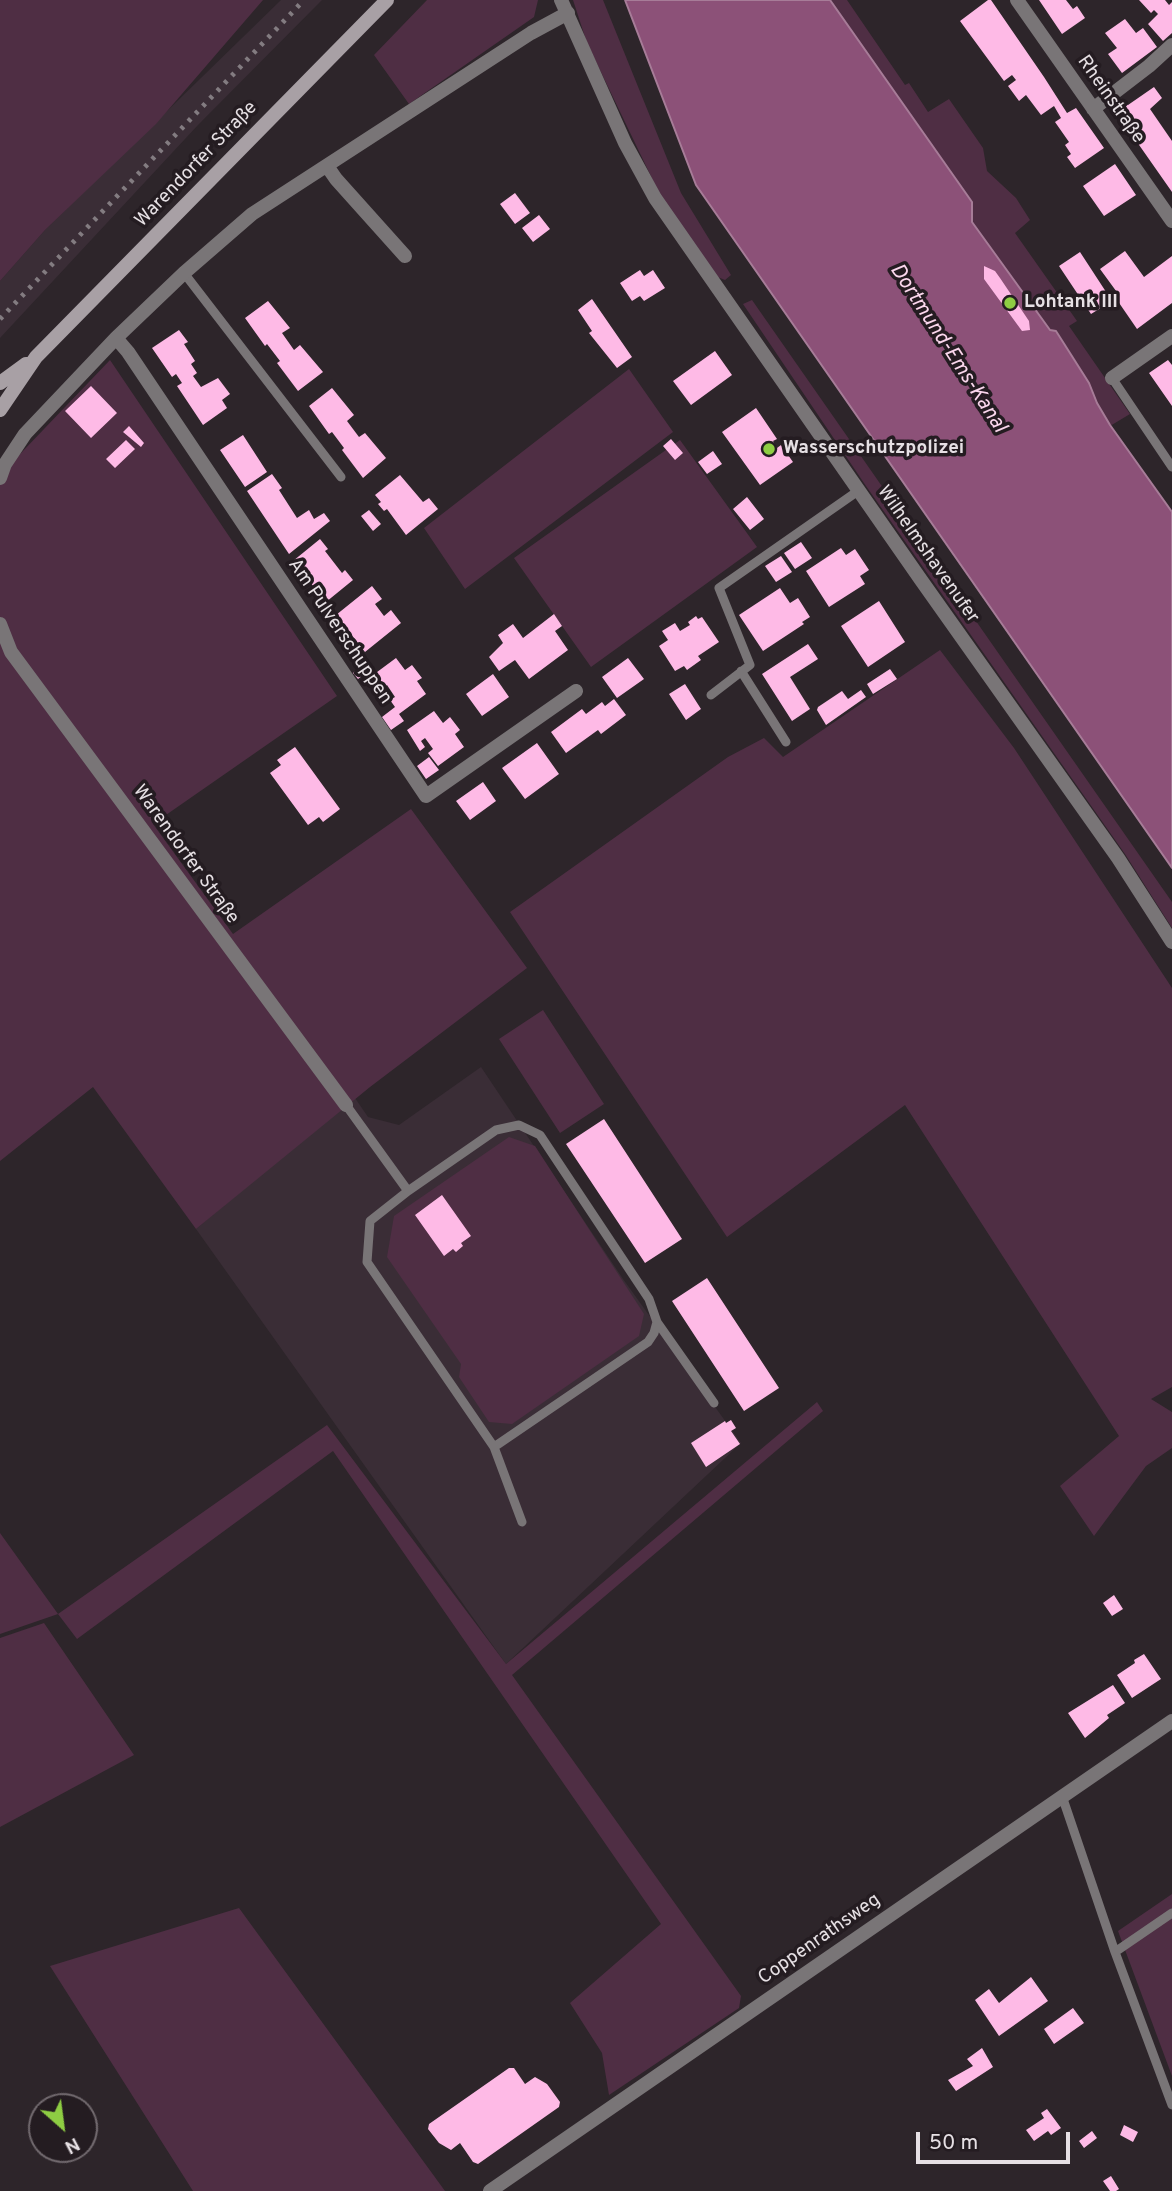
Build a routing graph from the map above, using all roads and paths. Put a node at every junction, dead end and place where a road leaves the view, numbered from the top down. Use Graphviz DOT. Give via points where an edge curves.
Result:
graph roads {
  1 [pos="387,0"];
  2 [pos="1017,0"];
  3 [pos="565,6"];
  4 [pos="1172,45"];
  5 [pos="1093,109"];
  6 [pos="327,166"];
  7 [pos="1172,221"];
  8 [pos="405,256"];
  9 [pos="184,272"];
  10 [pos="1172,337"];
  11 [pos="116,338"];
  12 [pos="36,357"];
  13 [pos="1112,378"];
  14 [pos="0,383"];
  15 [pos="0,410"];
  16 [pos="1172,467"];
  17 [pos="341,477"];
  18 [pos="0,478"];
  19 [pos="858,491"];
  20 [pos="0,624"];
  21 [pos="741,671"];
  22 [pos="576,691"];
  23 [pos="711,695"];
  24 [pos="786,742"];
  25 [pos="1172,942"];
  26 [pos="346,1105"];
  27 [pos="408,1191"];
  28 [pos="657,1322"];
  29 [pos="714,1403"];
  30 [pos="494,1447"];
  31 [pos="522,1522"];
  32 [pos="1172,1721"];
  33 [pos="1062,1796"];
  34 [pos="1172,1913"];
  35 [pos="1115,1952"];
  36 [pos="1172,2105"];
  37 [pos="490,2191"];
  1 -- 12 [label="main road, Warendorfer Straße"];
  2 -- 5 [label="street, Rheinstraße"];
  3 -- 6 [label="street"];
  3 -- 19 [label="street, Wilhelmshavenufer" via="625,143 655,198"];
  4 -- 5 [label="street"];
  5 -- 7 [label="street, Rheinstraße"];
  6 -- 8 [label="street"];
  6 -- 9 [label="street" via="252,214"];
  9 -- 11 [label="street"];
  9 -- 17 [label="lane"];
  10 -- 13 [label="street"];
  11 -- 18 [label="street" via="25,434"];
  11 -- 22 [label="street, Am Pulverschuppen" via="426,796"];
  12 -- 14 [label="main road, Warendorfer Straße"];
  12 -- 15 [label="main road, Warendorfer Straße"];
  13 -- 16 [label="lane"];
  19 -- 21 [label="lane" via="719,588 750,665"];
  19 -- 25 [label="street, Wilhelmshavenufer" via="1118,858"];
  20 -- 26 [label="street, Warendorfer Straße" via="11,652"];
  21 -- 23 [label="lane"];
  21 -- 24 [label="lane"];
  26 -- 27 [label="lane"];
  27 -- 28 [label="lane" via="496,1130 519,1125 540,1135 649,1299"];
  27 -- 30 [label="lane" via="370,1221 367,1262"];
  28 -- 29 [label="lane"];
  28 -- 30 [label="lane" via="648,1342"];
  30 -- 31 [label="lane"];
  32 -- 33 [label="street, Coppenrathsweg"];
  33 -- 35 [label="lane"];
  33 -- 37 [label="street, Coppenrathsweg"];
  34 -- 35 [label="lane"];
  35 -- 36 [label="lane"];
}
